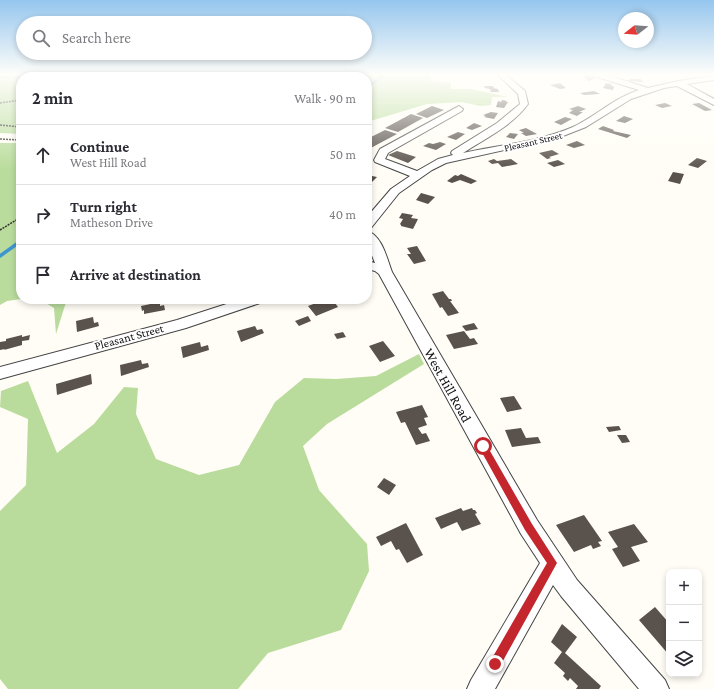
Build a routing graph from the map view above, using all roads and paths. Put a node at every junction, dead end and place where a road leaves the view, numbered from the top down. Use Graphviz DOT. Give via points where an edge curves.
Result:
graph roads {
  1 [pos="523,106"];
  2 [pos="612,106"];
  3 [pos="459,109"];
  4 [pos="0,125"];
  5 [pos="16,126"];
  6 [pos="0,139"];
  7 [pos="16,140"];
  8 [pos="474,142"];
  9 [pos="488,150"];
  10 [pos="442,161"];
  11 [pos="417,175"];
  12 [pos="372,219"];
  13 [pos="16,221"];
  14 [pos="0,230"];
  15 [pos="372,241"];
  16 [pos="376,268"];
  17 [pos="243,304"];
  18 [pos="0,373"];
  19 [pos="553,563"];
  20 [pos="480,689"];
  21 [pos="656,689"];
  1 -- 8 [label="street" via="501,126"];
  2 -- 9 [label="street, Pleasant Street" via="588,124 570,132"];
  3 -- 11 [label="street" via="384,151 379,160"];
  4 -- 5 [label="path"];
  6 -- 7 [label="path"];
  8 -- 9 [label="street"];
  8 -- 10 [label="street"];
  9 -- 10 [label="street, Pleasant Street"];
  10 -- 11 [label="street, Pleasant Street"];
  11 -- 12 [label="street, Pleasant Street" via="395,191"];
  13 -- 14 [label="path"];
  15 -- 16 [label="street, West Hill Road"];
  16 -- 19 [label="street, West Hill Road" via="529,527"];
  17 -- 18 [label="street, Pleasant Street" via="181,324"];
  19 -- 20 [label="street"];
  19 -- 21 [label="street, West Hill Road" via="570,588"];
}
